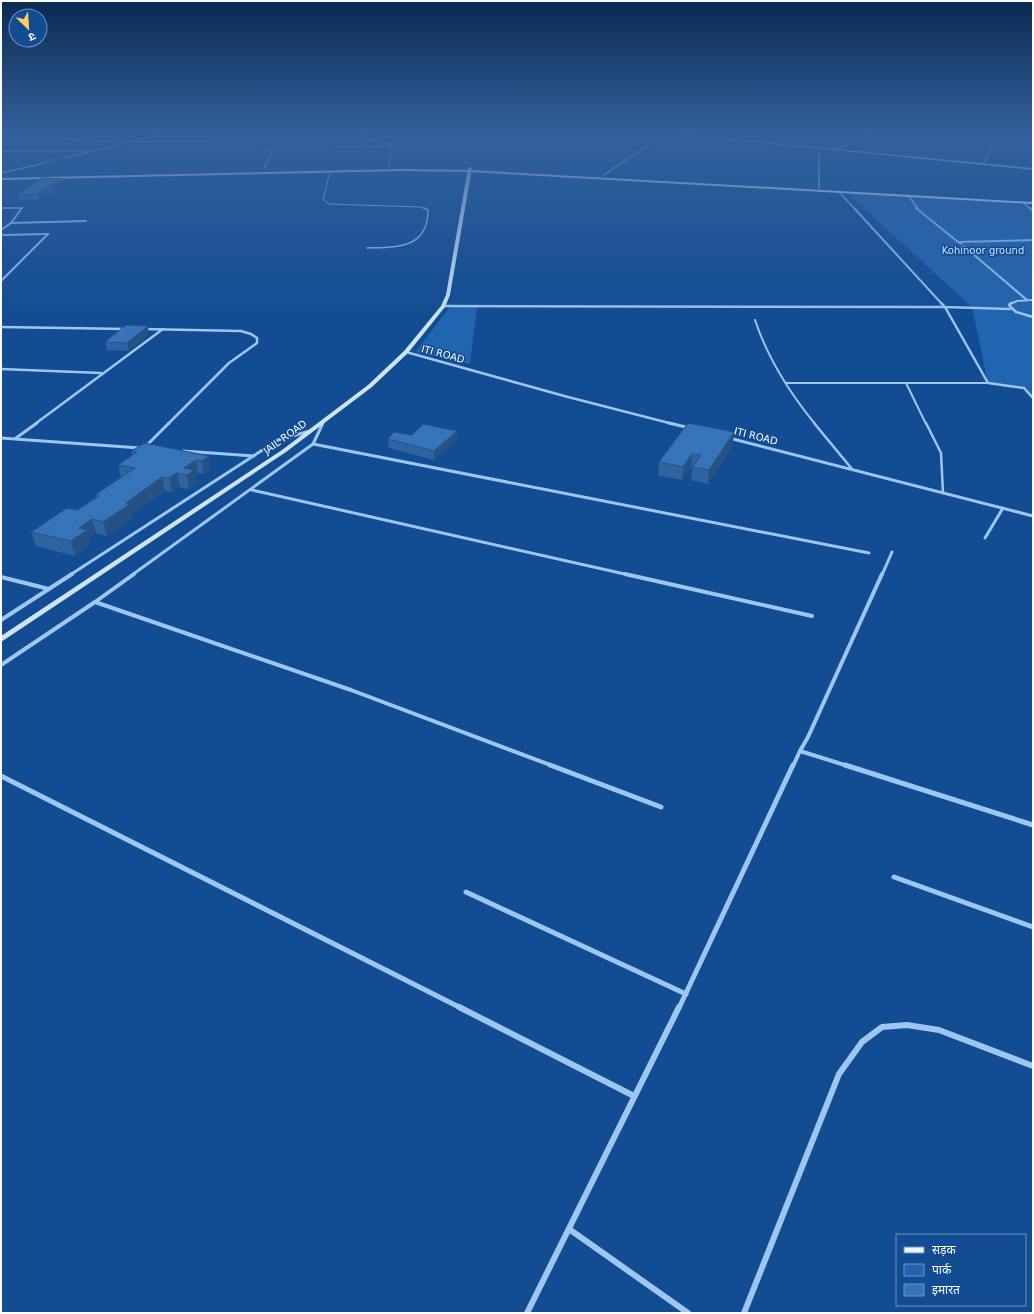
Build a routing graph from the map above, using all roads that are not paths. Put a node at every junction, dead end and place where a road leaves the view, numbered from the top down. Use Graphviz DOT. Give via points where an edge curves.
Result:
graph roads {
  1 [pos="324,195"];
  2 [pos="465,195"];
  3 [pos="843,195"];
  4 [pos="908,195"];
  5 [pos="913,195"];
  6 [pos="1023,202"];
  7 [pos="1033,203"];
  8 [pos="1,208"];
  9 [pos="1033,211"];
  10 [pos="86,221"];
  11 [pos="11,222"];
  12 [pos="1,230"];
  13 [pos="1,236"];
  14 [pos="1033,240"];
  15 [pos="958,242"];
  16 [pos="367,248"];
  17 [pos="1,282"];
  18 [pos="1027,300"];
  19 [pos="1033,300"];
  20 [pos="443,306"];
  21 [pos="945,307"];
  22 [pos="1010,309"];
  23 [pos="1033,317"];
  24 [pos="755,320"];
  25 [pos="1,327"];
  26 [pos="132,329"];
  27 [pos="140,329"];
  28 [pos="162,329"];
  29 [pos="406,352"];
  30 [pos="1,369"];
  31 [pos="101,373"];
  32 [pos="786,383"];
  33 [pos="906,383"];
  34 [pos="988,383"];
  35 [pos="1033,398"];
  36 [pos="323,422"];
  37 [pos="691,428"];
  38 [pos="312,430"];
  39 [pos="722,436"];
  40 [pos="1,438"];
  41 [pos="16,438"];
  42 [pos="313,444"];
  43 [pos="144,449"];
  44 [pos="152,449"];
  45 [pos="175,451"];
  46 [pos="255,456"];
  47 [pos="852,469"];
  48 [pos="252,490"];
  49 [pos="943,493"];
  50 [pos="1003,508"];
  51 [pos="1033,516"];
  52 [pos="985,538"];
  53 [pos="892,552"];
  54 [pos="869,553"];
  55 [pos="1,577"];
  56 [pos="49,589"];
  57 [pos="95,602"];
  58 [pos="812,616"];
  59 [pos="1,620"];
  60 [pos="1,640"];
  61 [pos="1,665"];
  62 [pos="800,751"];
  63 [pos="1,776"];
  64 [pos="661,807"];
  65 [pos="1033,825"];
  66 [pos="894,877"];
  67 [pos="466,892"];
  68 [pos="1033,928"];
  69 [pos="686,994"];
  70 [pos="1033,1066"];
  71 [pos="634,1096"];
  72 [pos="569,1229"];
  73 [pos="528,1313"];
  74 [pos="688,1313"];
  75 [pos="744,1313"];
  1 -- 16 [label="lane" via="323,199 328,204 408,206 428,210 427,227 419,238 406,244"];
  2 -- 20 [label="street, JAIL ROAD" via="448,295"];
  3 -- 21 [label="street"];
  4 -- 15 [label="street" via="916,208"];
  5 -- 6 [label="main road"];
  6 -- 7 [label="main road"];
  6 -- 9 [label="street"];
  8 -- 11 [label="street" via="22,208"];
  10 -- 11 [label="street"];
  11 -- 12 [label="street"];
  13 -- 17 [label="street" via="48,234"];
  14 -- 15 [label="street"];
  15 -- 18 [label="street"];
  18 -- 19 [label="street"];
  18 -- 22 [label="street" via="1011,302"];
  20 -- 21 [label="street"];
  20 -- 29 [label="street, JAIL ROAD"];
  21 -- 22 [label="street"];
  21 -- 34 [label="street"];
  22 -- 23 [label="street"];
  24 -- 32 [label="lane" via="759,336 775,369"];
  25 -- 26 [label="street"];
  27 -- 28 [label="street"];
  28 -- 31 [label="street"];
  28 -- 43 [label="street" via="241,332 257,338 257,343 229,363"];
  29 -- 36 [label="street, JAIL ROAD" via="370,386"];
  29 -- 37 [label="street, ITI ROAD"];
  30 -- 31 [label="street"];
  31 -- 41 [label="street"];
  32 -- 33 [label="lane"];
  32 -- 47 [label="lane"];
  33 -- 34 [label="lane"];
  33 -- 49 [label="lane" via="941,453"];
  34 -- 35 [label="street" via="1024,388"];
  36 -- 38 [label="street, JAIL ROAD"];
  36 -- 42 [label="street"];
  38 -- 46 [label="street" via="278,440"];
  38 -- 60 [label="street, JAIL ROAD"];
  39 -- 47 [label="street, ITI ROAD"];
  40 -- 41 [label="street"];
  41 -- 43 [label="street"];
  42 -- 48 [label="street"];
  42 -- 54 [label="street"];
  43 -- 44 [label="street"];
  45 -- 46 [label="street"];
  46 -- 56 [label="street"];
  47 -- 49 [label="street, ITI ROAD"];
  48 -- 57 [label="street"];
  48 -- 58 [label="street"];
  49 -- 50 [label="street, ITI ROAD"];
  50 -- 51 [label="street, ITI ROAD"];
  50 -- 52 [label="street"];
  53 -- 62 [label="street"];
  55 -- 56 [label="street"];
  56 -- 59 [label="street"];
  57 -- 61 [label="street"];
  57 -- 64 [label="street" via="351,690"];
  62 -- 65 [label="street"];
  62 -- 69 [label="street"];
  63 -- 71 [label="street"];
  66 -- 68 [label="street"];
  67 -- 69 [label="street"];
  69 -- 71 [label="street"];
  70 -- 75 [label="street" via="939,1030 907,1025 882,1027 862,1042 839,1074"];
  71 -- 72 [label="street"];
  72 -- 73 [label="street"];
  72 -- 74 [label="street"];
}
